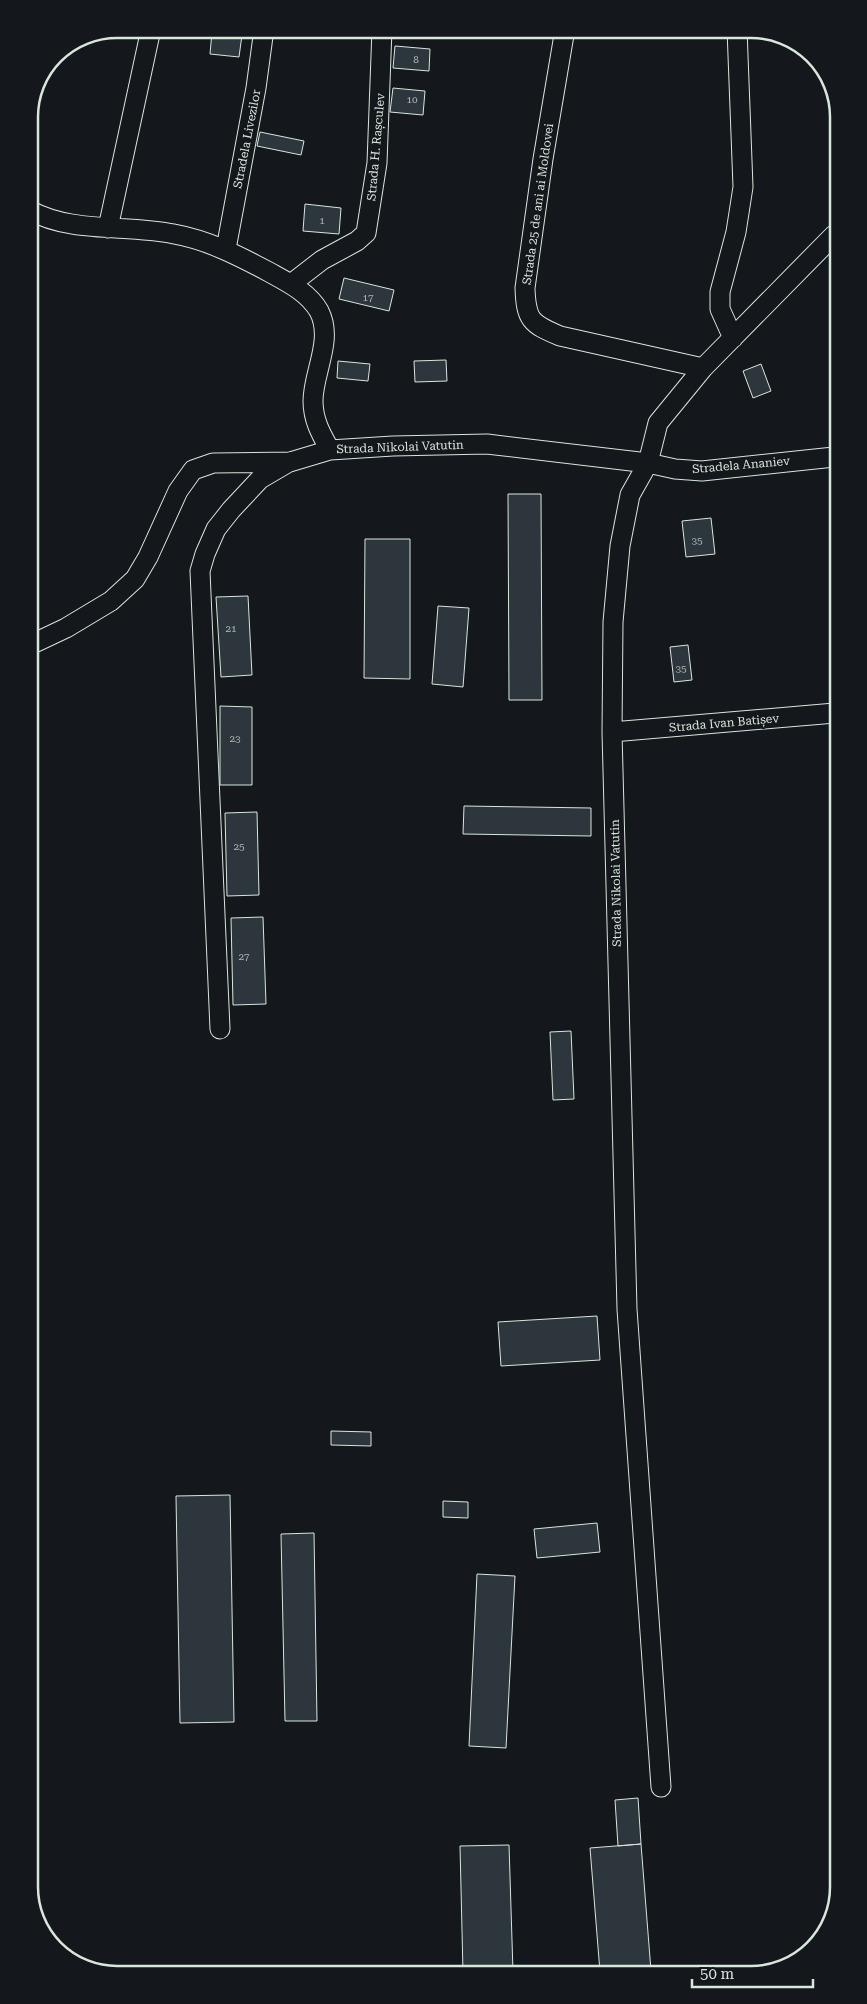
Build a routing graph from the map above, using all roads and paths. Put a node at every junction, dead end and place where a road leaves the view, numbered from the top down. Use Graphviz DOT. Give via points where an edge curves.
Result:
graph roads {
  1 [pos="149,38"];
  2 [pos="263,38"];
  3 [pos="382,38"];
  4 [pos="563,38"];
  5 [pos="737,38"];
  6 [pos="38,215"];
  7 [pos="108,228"];
  8 [pos="830,239"];
  9 [pos="226,249"];
  10 [pos="291,284"];
  11 [pos="732,338"];
  12 [pos="703,368"];
  13 [pos="330,450"];
  14 [pos="830,457"];
  15 [pos="290,462"];
  16 [pos="648,463"];
  17 [pos="38,641"];
  18 [pos="830,713"];
  19 [pos="612,732"];
  20 [pos="220,1029"];
  21 [pos="661,1787"];
  1 -- 7 [label="street"];
  2 -- 9 [label="street, Stradela Livezilor"];
  3 -- 10 [label="street, Strada H. Rașculev" via="377,163 366,233"];
  4 -- 12 [label="street, Strada 25 de ani ai Moldovei" via="525,288 530,319 560,336"];
  5 -- 11 [label="street" via="743,187 736,232 720,292 720,309"];
  6 -- 7 [label="street"];
  7 -- 9 [label="street" via="174,234"];
  8 -- 11 [label="street, Strada Nikolai Vatutin"];
  9 -- 10 [label="street"];
  10 -- 13 [label="street" via="308,297 319,312 323,327 323,346 313,400 316,425"];
  11 -- 12 [label="street, Strada Nikolai Vatutin"];
  12 -- 16 [label="street, Strada Nikolai Vatutin" via="658,423"];
  13 -- 15 [label="street, Strada Nikolai Vatutin"];
  13 -- 16 [label="street, Strada Nikolai Vatutin" via="487,444"];
  14 -- 16 [label="street, Stradela Ananiev" via="702,471"];
  15 -- 17 [label="street, Strada Nikolai Vatutin" via="213,463 193,470 178,491 135,579 111,601"];
  15 -- 20 [label="street" via="260,479 231,510 216,529 200,571"];
  16 -- 19 [label="street, Strada Nikolai Vatutin" via="630,495 620,546 613,622"];
  18 -- 19 [label="street, Strada Ivan Batișev"];
  19 -- 21 [label="street, Strada Nikolai Vatutin" via="627,1308"];
}
